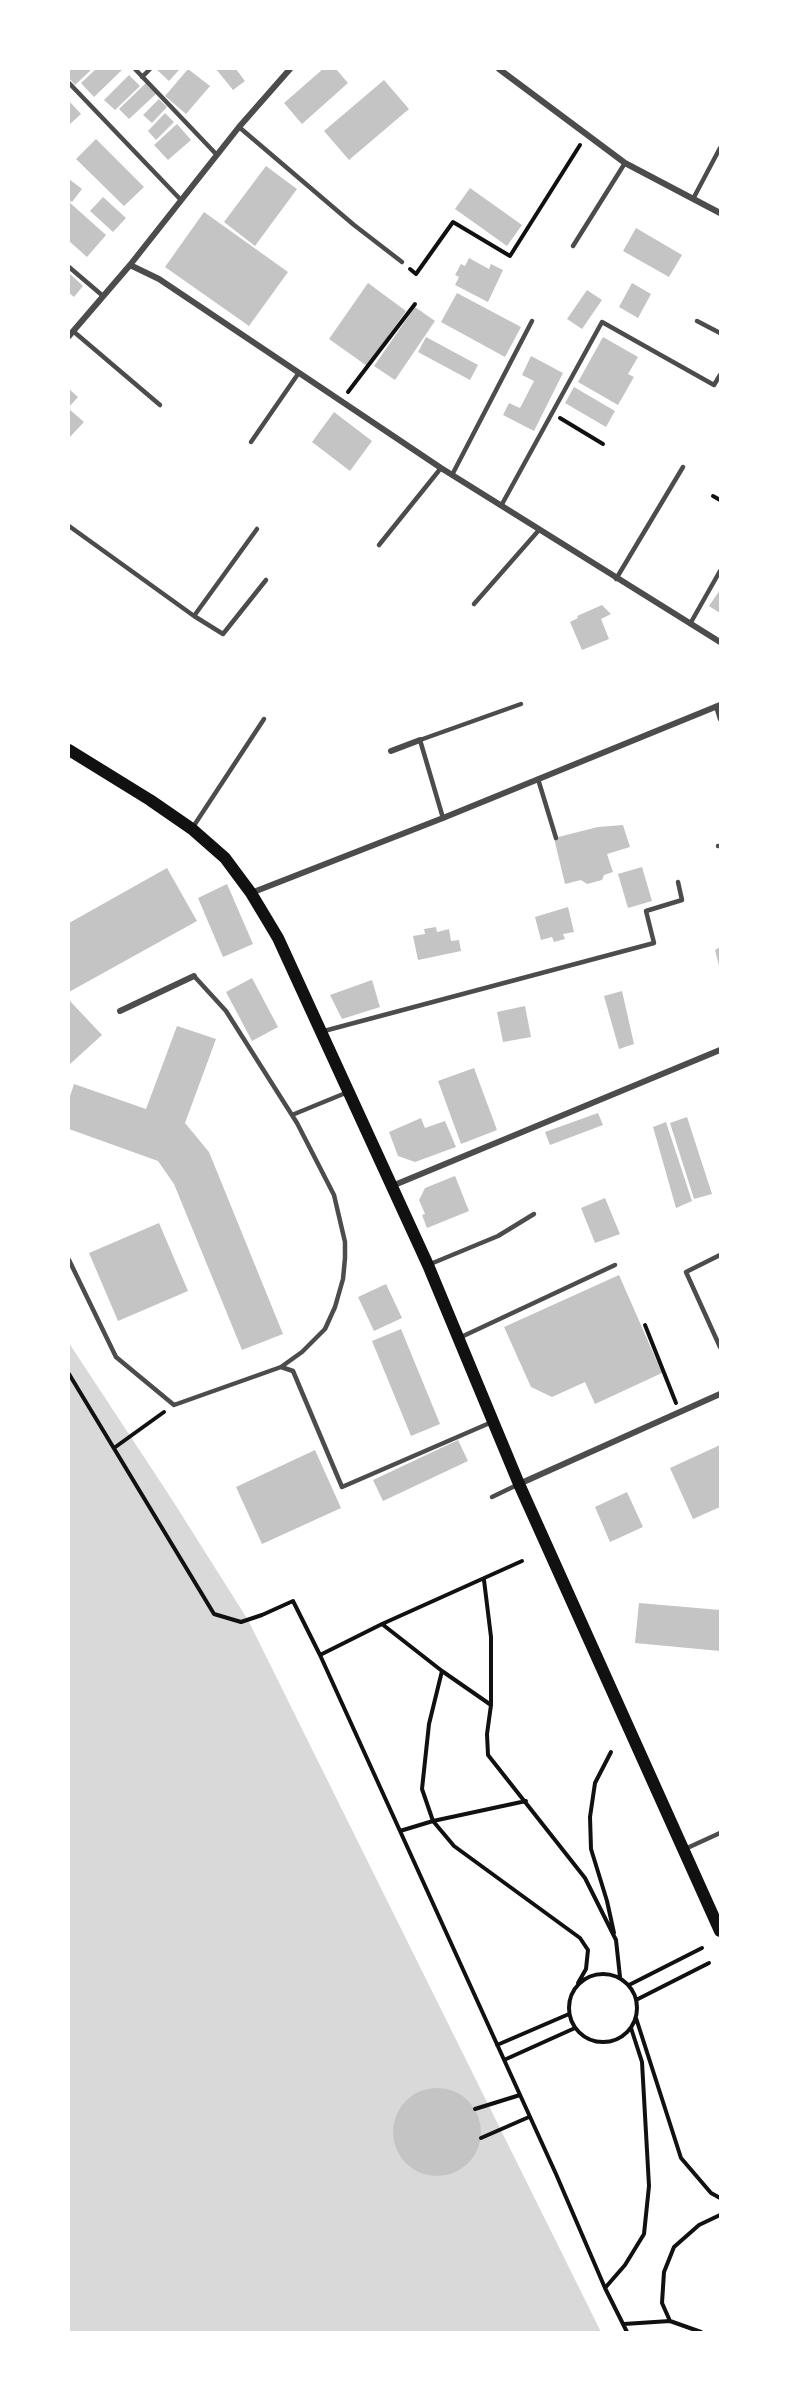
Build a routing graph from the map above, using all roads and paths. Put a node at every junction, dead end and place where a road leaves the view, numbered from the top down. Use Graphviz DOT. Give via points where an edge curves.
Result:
graph roads {
  1 [pos="135,69"];
  2 [pos="150,69"];
  3 [pos="290,69"];
  4 [pos="499,69"];
  5 [pos="142,77"];
  6 [pos="69,83"];
  7 [pos="239,127"];
  8 [pos="586,134"];
  9 [pos="720,148"];
  10 [pos="216,154"];
  11 [pos="626,163"];
  12 [pos="180,199"];
  13 [pos="693,199"];
  14 [pos="720,213"];
  15 [pos="573,246"];
  16 [pos="402,262"];
  17 [pos="129,265"];
  18 [pos="69,267"];
  19 [pos="103,296"];
  20 [pos="415,304"];
  21 [pos="532,321"];
  22 [pos="697,321"];
  23 [pos="720,333"];
  24 [pos="71,334"];
  25 [pos="298,374"];
  26 [pos="720,375"];
  27 [pos="341,402"];
  28 [pos="160,405"];
  29 [pos="551,413"];
  30 [pos="251,442"];
  31 [pos="603,444"];
  32 [pos="683,467"];
  33 [pos="441,468"];
  34 [pos="452,475"];
  35 [pos="713,496"];
  36 [pos="720,500"];
  37 [pos="501,506"];
  38 [pos="69,526"];
  39 [pos="257,529"];
  40 [pos="539,530"];
  41 [pos="379,545"];
  42 [pos="720,571"];
  43 [pos="616,579"];
  44 [pos="266,580"];
  45 [pos="474,604"];
  46 [pos="194,616"];
  47 [pos="690,624"];
  48 [pos="720,642"];
  49 [pos="521,704"];
  50 [pos="718,706"];
  51 [pos="264,719"];
  52 [pos="720,719"];
  53 [pos="420,740"];
  54 [pos="69,750"];
  55 [pos="391,751"];
  56 [pos="538,779"];
  57 [pos="443,818"];
  58 [pos="192,829"];
  59 [pos="556,838"];
  60 [pos="678,882"];
  61 [pos="251,893"];
  62 [pos="194,976"];
  63 [pos="120,1011"];
  64 [pos="321,1032"];
  65 [pos="720,1050"];
  66 [pos="348,1092"];
  67 [pos="292,1115"];
  68 [pos="392,1186"];
  69 [pos="534,1214"];
  70 [pos="720,1255"];
  71 [pos="69,1260"];
  72 [pos="428,1265"];
  73 [pos="615,1265"];
  74 [pos="645,1325"];
  75 [pos="459,1338"];
  76 [pos="720,1347"];
  77 [pos="281,1367"];
  78 [pos="69,1374"];
  79 [pos="720,1394"];
  80 [pos="174,1405"];
  81 [pos="680,1412"];
  82 [pos="493,1422"];
  83 [pos="114,1448"];
  84 [pos="519,1484"];
  85 [pos="492,1497"];
  86 [pos="522,1561"];
  87 [pos="484,1580"];
  88 [pos="382,1624"];
  89 [pos="320,1655"];
  90 [pos="442,1671"];
  91 [pos="492,1705"];
  92 [pos="611,1752"];
  93 [pos="526,1801"];
  94 [pos="433,1821"];
  95 [pos="400,1831"];
  96 [pos="720,1833"];
  97 [pos="683,1850"];
  98 [pos="720,1931"];
  99 [pos="616,1940"];
  100 [pos="702,1948"];
  101 [pos="709,1963"];
  102 [pos="620,1977"];
  103 [pos="578,1983"];
  104 [pos="629,1984"];
  105 [pos="636,2000"];
  106 [pos="569,2014"];
  107 [pos="636,2018"];
  108 [pos="575,2028"];
  109 [pos="631,2028"];
  110 [pos="497,2045"];
  111 [pos="504,2060"];
  112 [pos="519,2095"];
  113 [pos="475,2109"];
  114 [pos="529,2117"];
  115 [pos="481,2138"];
  116 [pos="720,2198"];
  117 [pos="720,2215"];
  118 [pos="605,2288"];
  119 [pos="670,2321"];
  120 [pos="624,2324"];
  121 [pos="627,2332"];
  122 [pos="702,2332"];
  1 -- 5 [label="lane"];
  2 -- 5 [label="lane"];
  3 -- 7 [label="street"];
  4 -- 8 [label="street"];
  5 -- 10 [label="lane"];
  6 -- 12 [label="lane"];
  7 -- 10 [label="street"];
  7 -- 16 [label="lane"];
  8 -- 11 [label="street"];
  8 -- 16 [label="path" via="510,256 453,222 416,274"];
  9 -- 13 [label="lane"];
  10 -- 12 [label="street"];
  11 -- 13 [label="street"];
  11 -- 15 [label="lane"];
  12 -- 17 [label="street"];
  13 -- 14 [label="street"];
  17 -- 19 [label="street"];
  17 -- 25 [label="street" via="159,279"];
  18 -- 19 [label="lane"];
  19 -- 24 [label="street"];
  20 -- 27 [label="path"];
  21 -- 34 [label="lane"];
  22 -- 23 [label="lane"];
  24 -- 28 [label="lane"];
  25 -- 27 [label="street"];
  25 -- 30 [label="lane"];
  26 -- 29 [label="lane" via="714,385 602,322"];
  27 -- 33 [label="street"];
  29 -- 31 [label="path"];
  29 -- 37 [label="lane"];
  32 -- 43 [label="lane"];
  33 -- 34 [label="street"];
  33 -- 41 [label="lane"];
  34 -- 37 [label="street"];
  35 -- 36 [label="path"];
  37 -- 40 [label="street"];
  38 -- 46 [label="lane"];
  39 -- 46 [label="lane"];
  40 -- 43 [label="street"];
  40 -- 45 [label="lane"];
  42 -- 47 [label="lane"];
  43 -- 47 [label="street"];
  44 -- 46 [label="lane" via="223,634"];
  47 -- 48 [label="street"];
  49 -- 53 [label="lane"];
  50 -- 52 [label="lane"];
  50 -- 56 [label="street"];
  51 -- 58 [label="lane"];
  53 -- 55 [label="street"];
  53 -- 57 [label="lane"];
  54 -- 58 [label="main road"];
  56 -- 57 [label="street"];
  56 -- 59 [label="lane"];
  57 -- 61 [label="street"];
  58 -- 61 [label="main road" via="225,858"];
  60 -- 64 [label="lane" via="682,900 646,911 654,943"];
  61 -- 64 [label="main road" via="278,938"];
  62 -- 63 [label="street"];
  62 -- 67 [label="lane" via="226,1011"];
  64 -- 66 [label="main road"];
  65 -- 68 [label="street"];
  66 -- 67 [label="lane"];
  66 -- 68 [label="main road"];
  67 -- 77 [label="lane" via="334,1195 345,1258 338,1298 325,1329"];
  68 -- 72 [label="main road"];
  69 -- 72 [label="lane" via="498,1236"];
  70 -- 76 [label="lane" via="686,1272"];
  71 -- 80 [label="lane" via="116,1357"];
  72 -- 75 [label="main road"];
  73 -- 75 [label="lane"];
  74 -- 81 [label="path"];
  75 -- 82 [label="main road"];
  77 -- 80 [label="lane"];
  77 -- 82 [label="lane" via="293,1371 342,1487"];
  78 -- 83 [label="path"];
  79 -- 81 [label="street"];
  80 -- 83 [label="path"];
  81 -- 84 [label="street"];
  82 -- 84 [label="main road"];
  83 -- 89 [label="path" via="214,1614 241,1622 293,1601"];
  84 -- 85 [label="lane"];
  84 -- 97 [label="main road"];
  86 -- 87 [label="path"];
  87 -- 88 [label="path"];
  87 -- 91 [label="path" via="491,1637"];
  88 -- 89 [label="path"];
  88 -- 90 [label="path"];
  89 -- 95 [label="path"];
  90 -- 91 [label="path"];
  90 -- 94 [label="path" via="429,1724 422,1789"];
  91 -- 93 [label="path" via="488,1755"];
  92 -- 99 [label="path" via="595,1783 590,1817 591,1849"];
  93 -- 94 [label="path"];
  93 -- 99 [label="path" via="585,1878"];
  94 -- 95 [label="path"];
  94 -- 103 [label="path" via="454,1846 580,1938 588,1950 586,1969"];
  95 -- 110 [label="path"];
  96 -- 97 [label="lane"];
  97 -- 98 [label="main road"];
  99 -- 102 [label="path"];
  100 -- 104 [label="path"];
  101 -- 105 [label="path"];
  102 -- 103 [label="path" via="598,1973"];
  102 -- 104 [label="path"];
  103 -- 106 [label="path" via="568,2003"];
  104 -- 105 [label="path"];
  105 -- 107 [label="path"];
  106 -- 108 [label="path"];
  106 -- 110 [label="path"];
  107 -- 109 [label="path"];
  107 -- 116 [label="path" via="681,2158"];
  108 -- 109 [label="path" via="589,2040 600,2042 612,2041"];
  108 -- 111 [label="path"];
  109 -- 118 [label="path" via="642,2062 649,2186 644,2234 626,2265"];
  110 -- 111 [label="path"];
  111 -- 112 [label="path"];
  112 -- 113 [label="path"];
  112 -- 114 [label="path"];
  114 -- 115 [label="path"];
  114 -- 118 [label="path"];
  117 -- 119 [label="path" via="699,2225 674,2247 664,2272 662,2303"];
  118 -- 120 [label="path"];
  119 -- 120 [label="path"];
  119 -- 122 [label="path"];
  120 -- 121 [label="path"];
}
